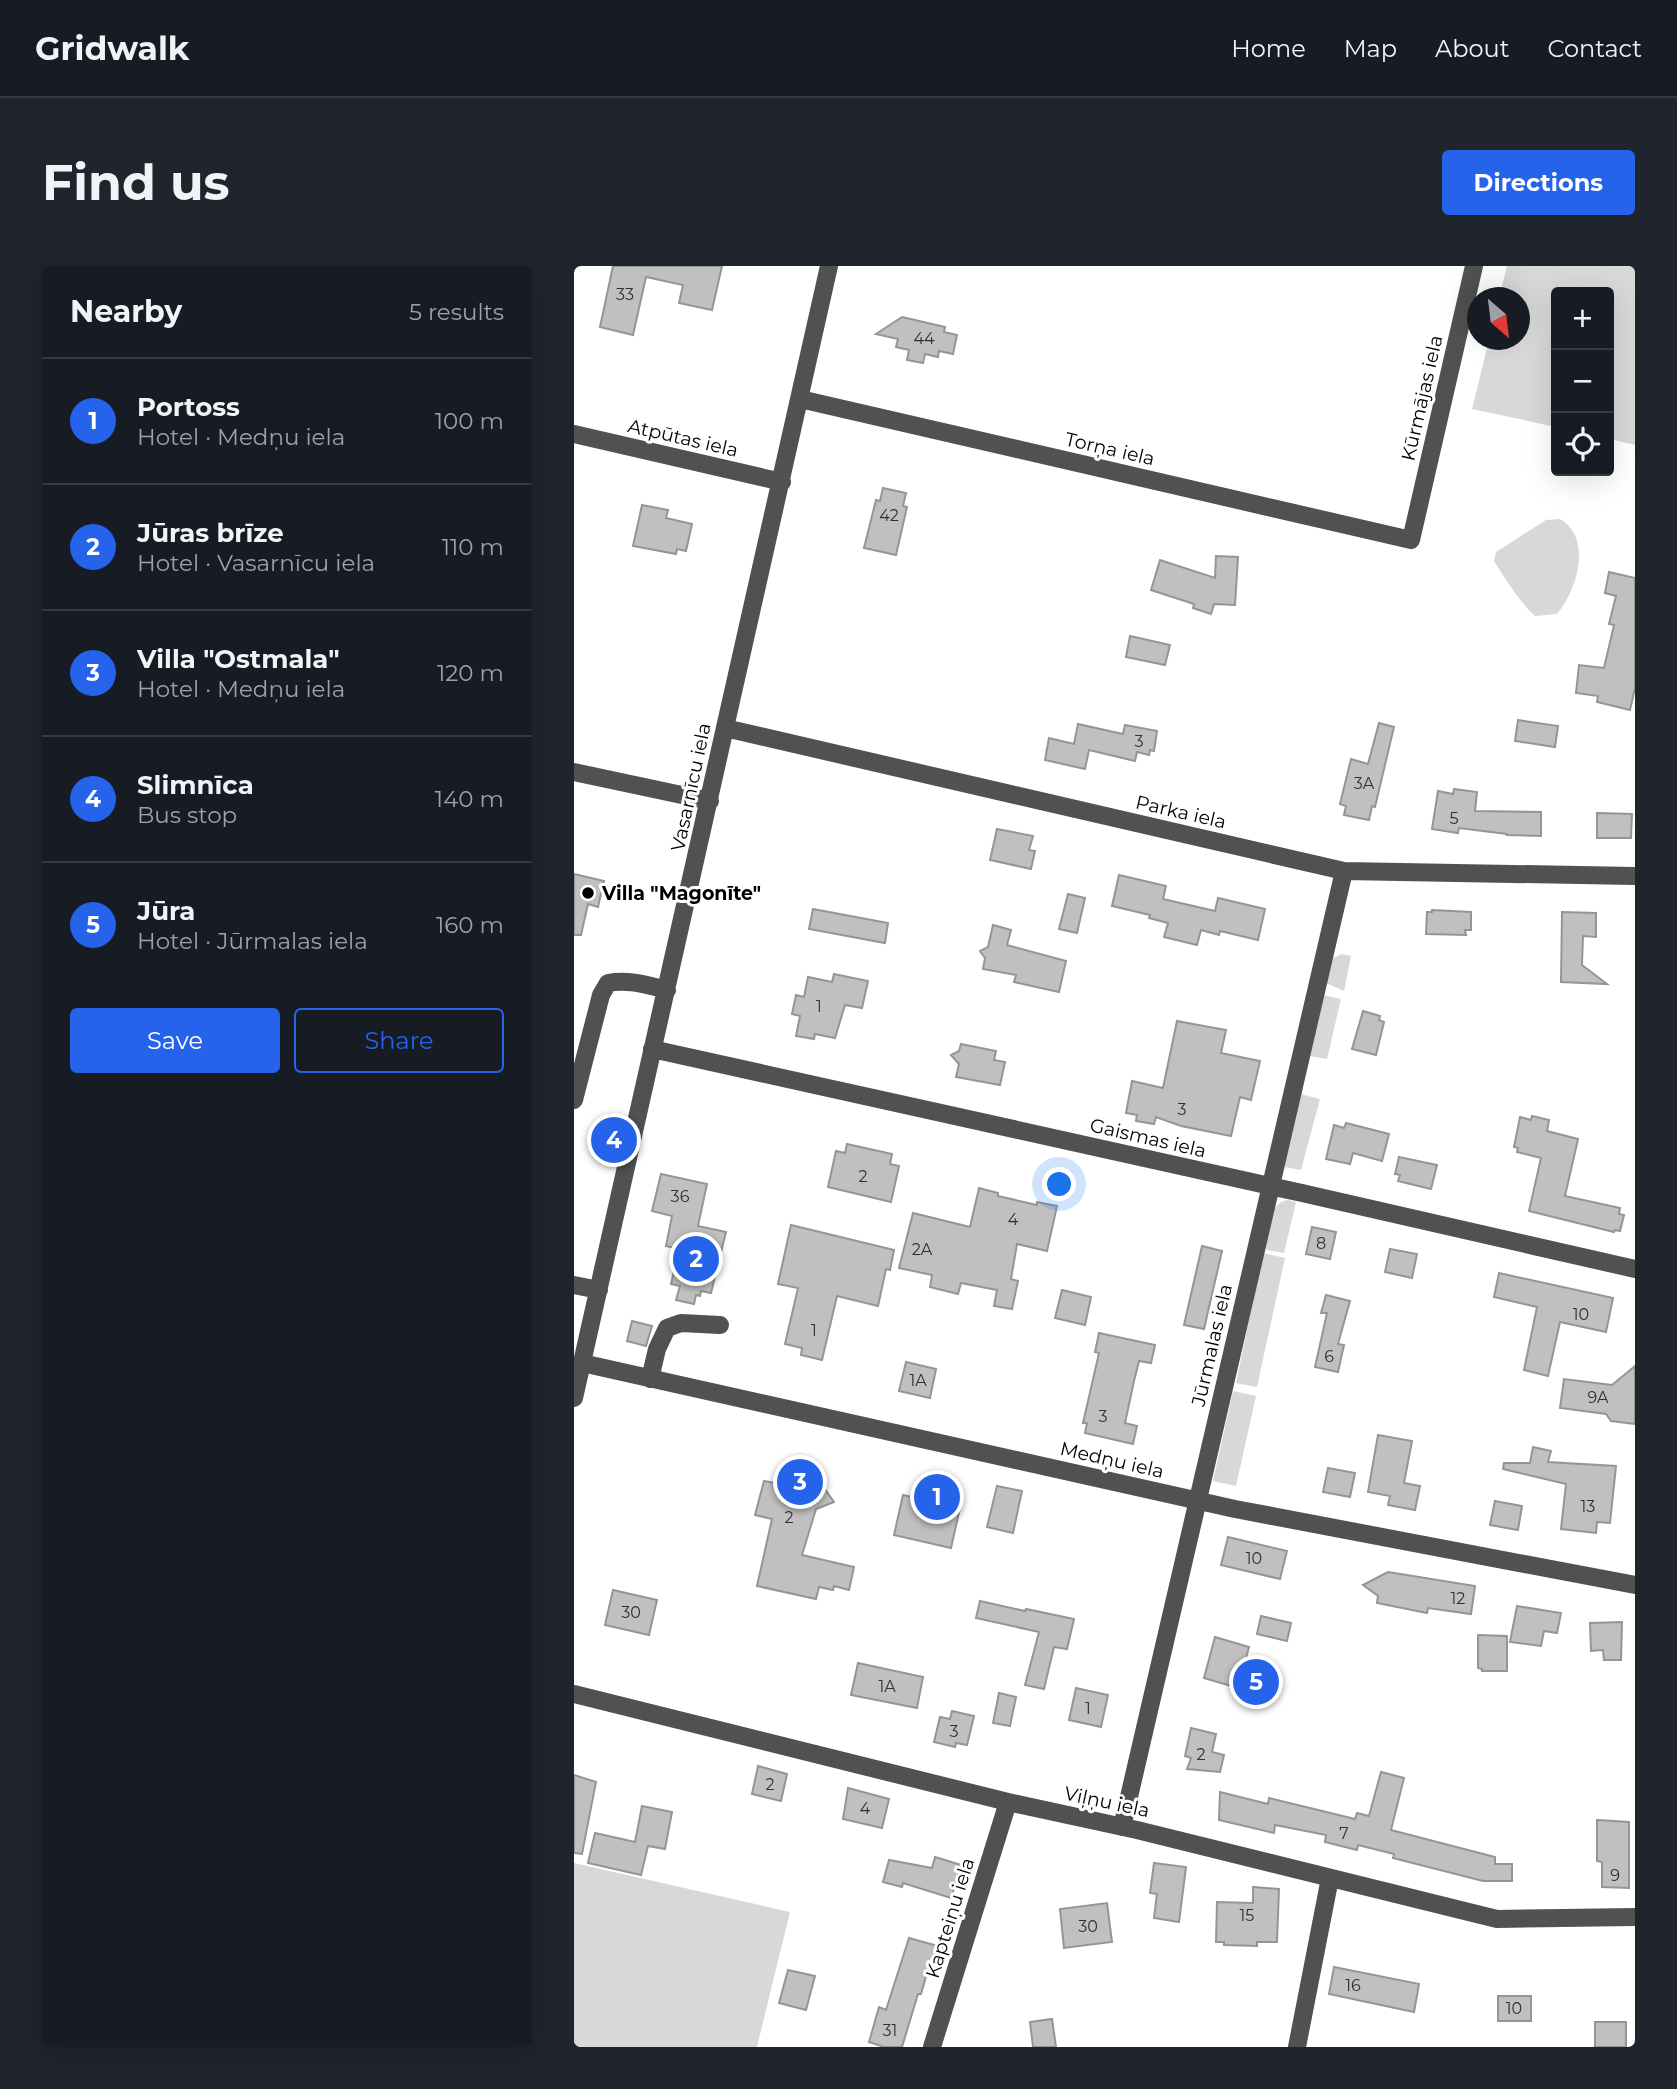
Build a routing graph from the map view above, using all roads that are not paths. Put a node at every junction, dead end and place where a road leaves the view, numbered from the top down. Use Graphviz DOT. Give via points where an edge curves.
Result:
graph roads {
  1 [pos="829,266"];
  2 [pos="1474,266"];
  3 [pos="800,399"];
  4 [pos="574,434"];
  5 [pos="782,482"];
  6 [pos="1411,540"];
  7 [pos="725,728"];
  8 [pos="574,772"];
  9 [pos="710,801"];
  10 [pos="1344,872"];
  11 [pos="1635,876"];
  12 [pos="667,990"];
  13 [pos="652,1049"];
  14 [pos="574,1100"];
  15 [pos="1271,1186"];
  16 [pos="1635,1269"];
  17 [pos="574,1285"];
  18 [pos="599,1290"];
  19 [pos="720,1325"];
  20 [pos="582,1363"];
  21 [pos="650,1379"];
  22 [pos="574,1398"];
  23 [pos="1198,1501"];
  24 [pos="1635,1585"];
  25 [pos="574,1694"];
  26 [pos="1009,1802"];
  27 [pos="1122,1827"];
  28 [pos="1330,1878"];
  29 [pos="1635,1917"];
  30 [pos="932,2047"];
  31 [pos="1297,2047"];
  1 -- 3 [label="street, Vasarnīcu iela"];
  2 -- 6 [label="street, Kūrmājas iela"];
  3 -- 5 [label="street, Vasarnīcu iela"];
  3 -- 6 [label="street, Torņa iela"];
  4 -- 5 [label="street, Atpūtas iela"];
  5 -- 7 [label="street, Vasarnīcu iela"];
  7 -- 9 [label="street, Vasarnīcu iela"];
  7 -- 10 [label="street, Parka iela"];
  8 -- 9 [label="street"];
  9 -- 12 [label="street, Vasarnīcu iela"];
  10 -- 11 [label="street, Parka iela"];
  10 -- 15 [label="street, Jūrmalas iela"];
  12 -- 13 [label="street, Vasarnīcu iela"];
  12 -- 14 [label="street" via="639,983 608,983"];
  13 -- 15 [label="street, Gaismas iela"];
  13 -- 18 [label="street, Vasarnīcu iela"];
  15 -- 16 [label="street, Gaismas iela"];
  15 -- 23 [label="street, Jūrmalas iela"];
  17 -- 18 [label="street"];
  18 -- 20 [label="street, Vasarnīcu iela"];
  19 -- 21 [label="street" via="681,1323 667,1328"];
  20 -- 21 [label="street, Medņu iela"];
  20 -- 22 [label="street, Vasarnīcu iela"];
  21 -- 23 [label="street, Medņu iela"];
  23 -- 24 [label="street, Medņu iela"];
  23 -- 27 [label="street, Jūrmalas iela"];
  25 -- 26 [label="street, Viļņu iela"];
  26 -- 27 [label="street, Viļņu iela"];
  26 -- 30 [label="street, Kapteiņu iela"];
  27 -- 28 [label="street, Viļņu iela"];
  28 -- 29 [label="street, Viļņu iela" via="1497,1919"];
  28 -- 31 [label="street"];
}
